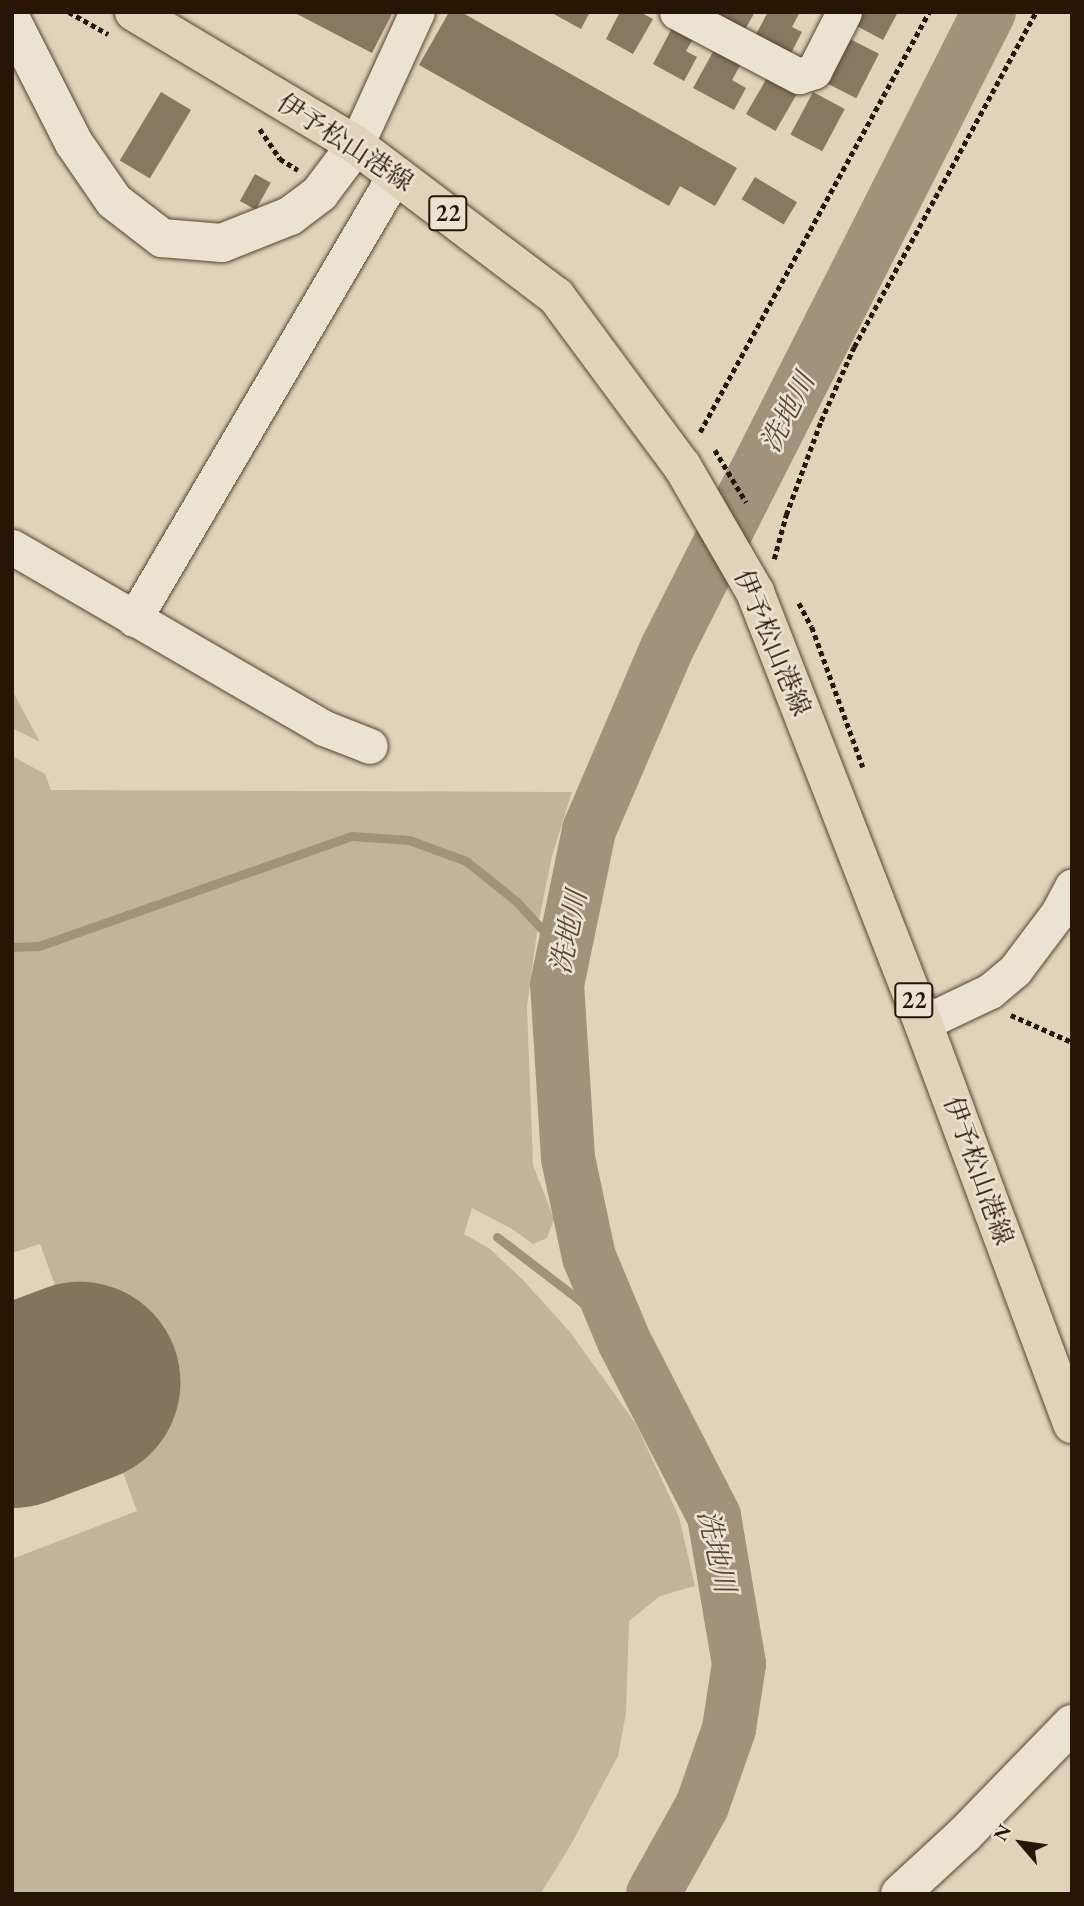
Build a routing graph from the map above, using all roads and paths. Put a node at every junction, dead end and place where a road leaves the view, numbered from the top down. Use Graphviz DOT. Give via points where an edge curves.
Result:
graph roads {
  1 [pos="134,12"];
  2 [pos="417,12"];
  3 [pos="677,12"];
  4 [pos="844,12"];
  5 [pos="929,12"];
  6 [pos="1037,12"];
  7 [pos="12,21"];
  8 [pos="356,145"];
  9 [pos="396,173"];
  10 [pos="688,476"];
  11 [pos="12,547"];
  12 [pos="751,585"];
  13 [pos="134,619"];
  14 [pos="370,746"];
  15 [pos="1072,887"];
  16 [pos="990,990"];
  17 [pos="923,1023"];
  18 [pos="1072,1042"];
  19 [pos="1072,1424"];
  20 [pos="1072,1724"];
  21 [pos="900,1894"];
  1 -- 8 [label="main road, 伊予松山港線 / 22"];
  2 -- 8 [label="street"];
  3 -- 4 [label="street" via="799,76 814,71"];
  5 -- 10 [label="path"];
  6 -- 12 [label="path" via="854,347 821,421 773,564"];
  7 -- 8 [label="street" via="74,144 114,201 162,238 222,243 290,216 320,193"];
  8 -- 9 [label="main road, 伊予松山港線 / 22"];
  9 -- 10 [label="main road, 伊予松山港線 / 22" via="556,296"];
  9 -- 13 [label="street"];
  10 -- 12 [label="main road, 伊予松山港線 / 22"];
  11 -- 13 [label="street"];
  12 -- 17 [label="main road, 伊予松山港線 / 22"];
  13 -- 14 [label="street" via="324,728"];
  15 -- 16 [label="street" via="1037,943 1015,970"];
  16 -- 17 [label="street"];
  16 -- 18 [label="path" via="999,1005 1021,1022"];
  17 -- 19 [label="main road, 伊予松山港線 / 22"];
  20 -- 21 [label="street"];
}
